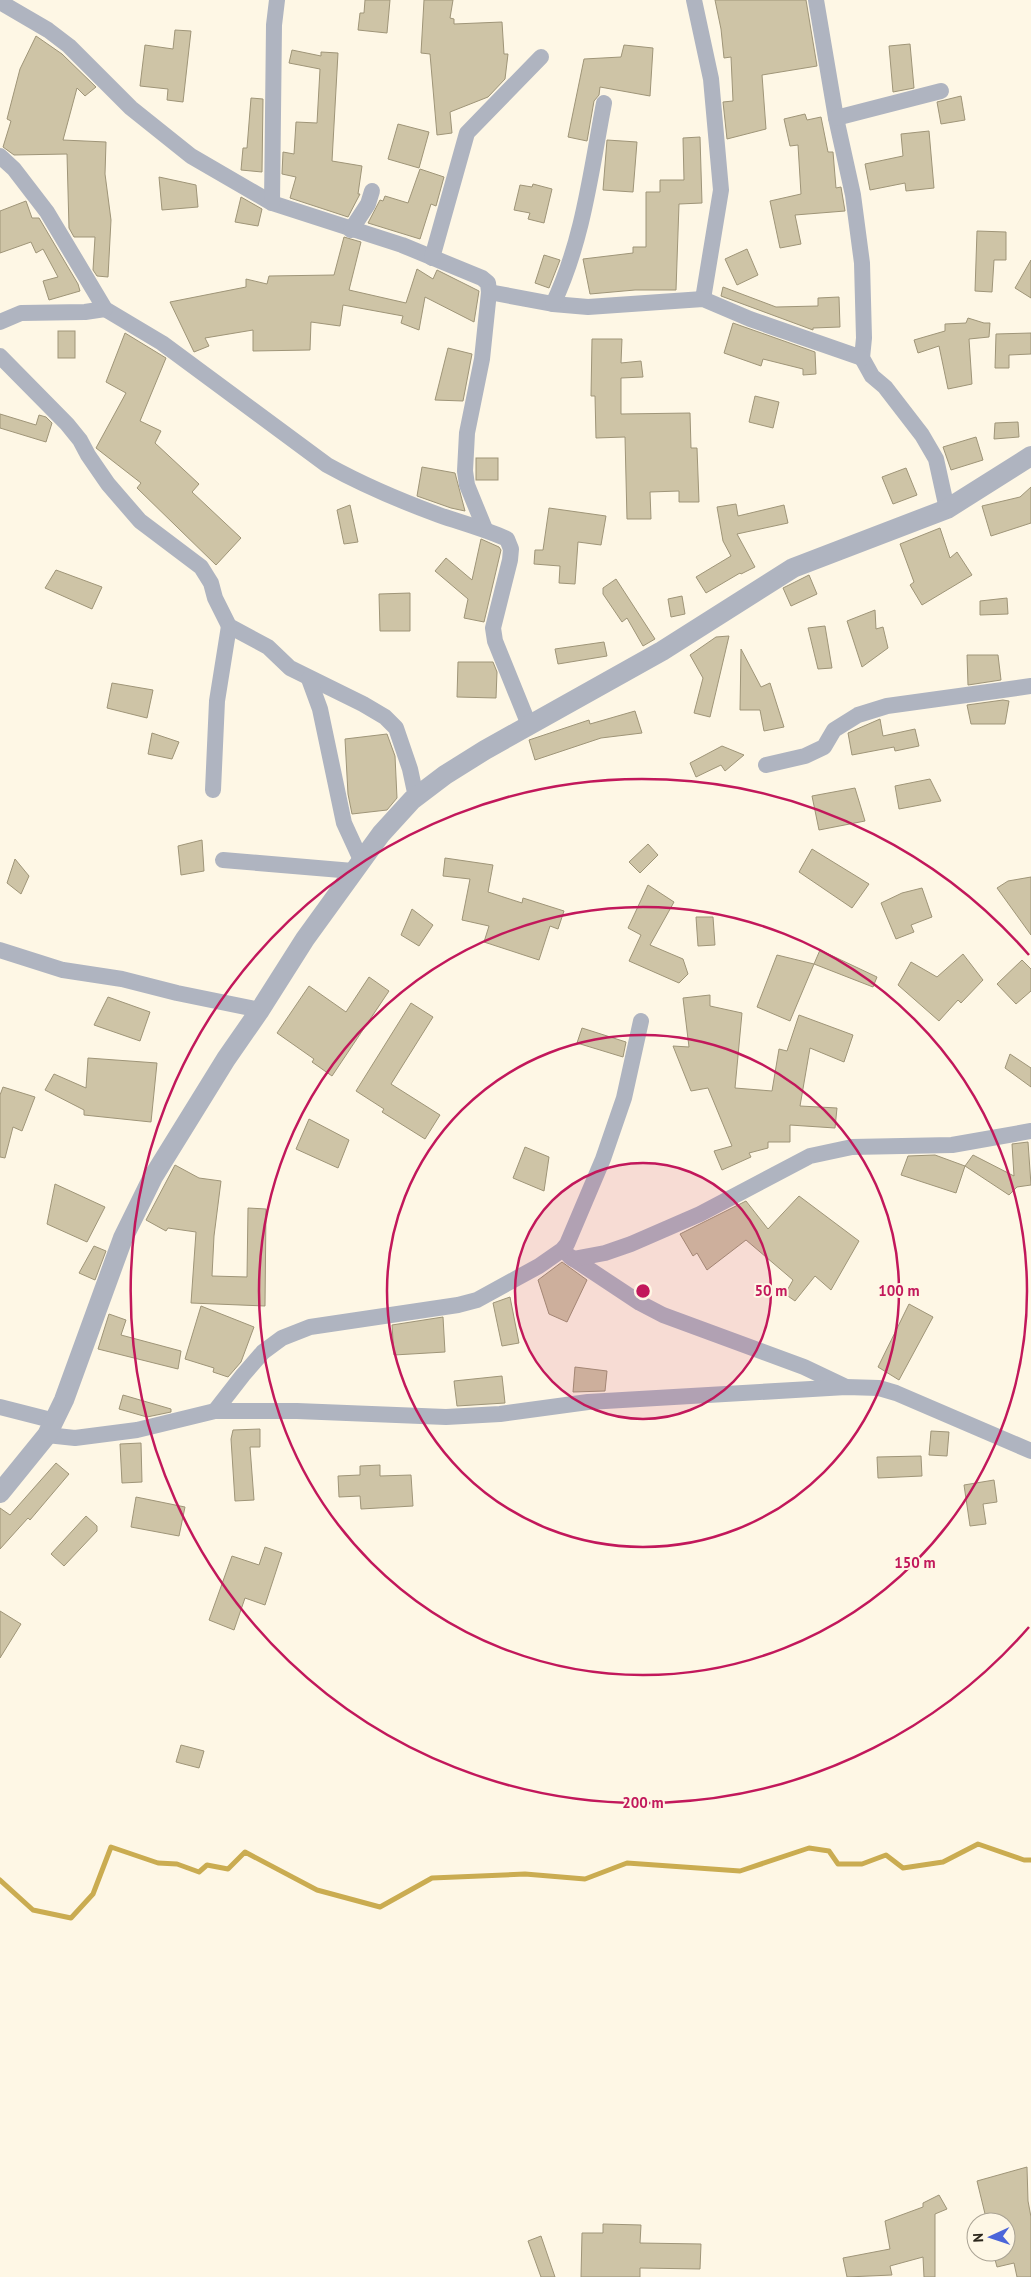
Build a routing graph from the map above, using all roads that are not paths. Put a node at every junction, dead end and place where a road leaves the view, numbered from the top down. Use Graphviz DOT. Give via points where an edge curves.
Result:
graph roads {
  1 [pos="277,0"];
  2 [pos="694,0"];
  3 [pos="816,0"];
  4 [pos="0,2"];
  5 [pos="541,57"];
  6 [pos="941,91"];
  7 [pos="604,103"];
  8 [pos="836,118"];
  9 [pos="0,156"];
  10 [pos="372,191"];
  11 [pos="272,203"];
  12 [pos="351,230"];
  13 [pos="432,258"];
  14 [pos="489,292"];
  15 [pos="703,299"];
  16 [pos="554,304"];
  17 [pos="104,309"];
  18 [pos="0,322"];
  19 [pos="0,356"];
  20 [pos="862,358"];
  21 [pos="1031,456"];
  22 [pos="947,509"];
  23 [pos="484,528"];
  24 [pos="229,626"];
  25 [pos="309,679"];
  26 [pos="1031,686"];
  27 [pos="529,725"];
  28 [pos="766,766"];
  29 [pos="213,790"];
  30 [pos="416,797"];
  31 [pos="223,860"];
  32 [pos="357,866"];
  33 [pos="0,950"];
  34 [pos="260,1010"];
  35 [pos="642,1021"];
  36 [pos="1031,1131"];
  37 [pos="567,1254"];
  38 [pos="846,1387"];
  39 [pos="0,1407"];
  40 [pos="215,1412"];
  41 [pos="51,1428"];
  42 [pos="1031,1451"];
  43 [pos="0,1493"];
  1 -- 11 [label="street"];
  2 -- 15 [label="street" via="711,79 721,190"];
  3 -- 8 [label="street"];
  4 -- 11 [label="street" via="70,46 131,108 191,156"];
  5 -- 13 [label="street" via="467,133"];
  6 -- 8 [label="street"];
  7 -- 16 [label="street" via="581,226"];
  8 -- 20 [label="street" via="853,195 862,263"];
  9 -- 17 [label="street" via="47,212"];
  10 -- 12 [label="street" via="368,204"];
  11 -- 12 [label="street"];
  12 -- 13 [label="street"];
  13 -- 14 [label="street" via="482,278 488,283"];
  14 -- 16 [label="street"];
  14 -- 23 [label="street" via="482,359 467,433 465,471 467,485"];
  15 -- 16 [label="street" via="588,307"];
  15 -- 20 [label="street" via="750,320"];
  17 -- 18 [label="street" via="21,314"];
  17 -- 23 [label="street" via="162,343 327,465 423,509"];
  19 -- 24 [label="street" via="67,424 108,484 140,521 201,567 211,582"];
  20 -- 22 [label="street" via="872,376 885,387 922,435 936,460"];
  21 -- 22 [label="street"];
  22 -- 27 [label="street" via="793,568 662,651"];
  23 -- 27 [label="street" via="508,539 511,549 493,628 495,641"];
  24 -- 25 [label="street" via="268,647 290,668"];
  24 -- 29 [label="street" via="216,701"];
  25 -- 30 [label="street" via="363,704 396,728"];
  25 -- 32 [label="street" via="320,710 344,823"];
  26 -- 28 [label="street" via="896,705 858,715 834,730 824,747 805,756"];
  27 -- 30 [label="street" via="484,750"];
  30 -- 32 [label="street" via="381,834"];
  31 -- 32 [label="street"];
  32 -- 34 [label="street"];
  33 -- 34 [label="street" via="63,970 122,979"];
  34 -- 41 [label="street" via="153,1177 123,1238"];
  35 -- 37 [label="street" via="624,1098 606,1151 566,1244"];
  36 -- 37 [label="street" via="952,1145 852,1147 810,1156 700,1214 614,1250"];
  37 -- 38 [label="street" via="663,1315 804,1366"];
  37 -- 40 [label="street" via="477,1300 310,1327 282,1338 263,1352 243,1374"];
  38 -- 40 [label="street" via="588,1402 500,1414 446,1417 297,1411"];
  38 -- 42 [label="street" via="879,1388 896,1393"];
  39 -- 41 [label="street"];
  40 -- 41 [label="street" via="138,1430 75,1438"];
  41 -- 43 [label="street"];
}
